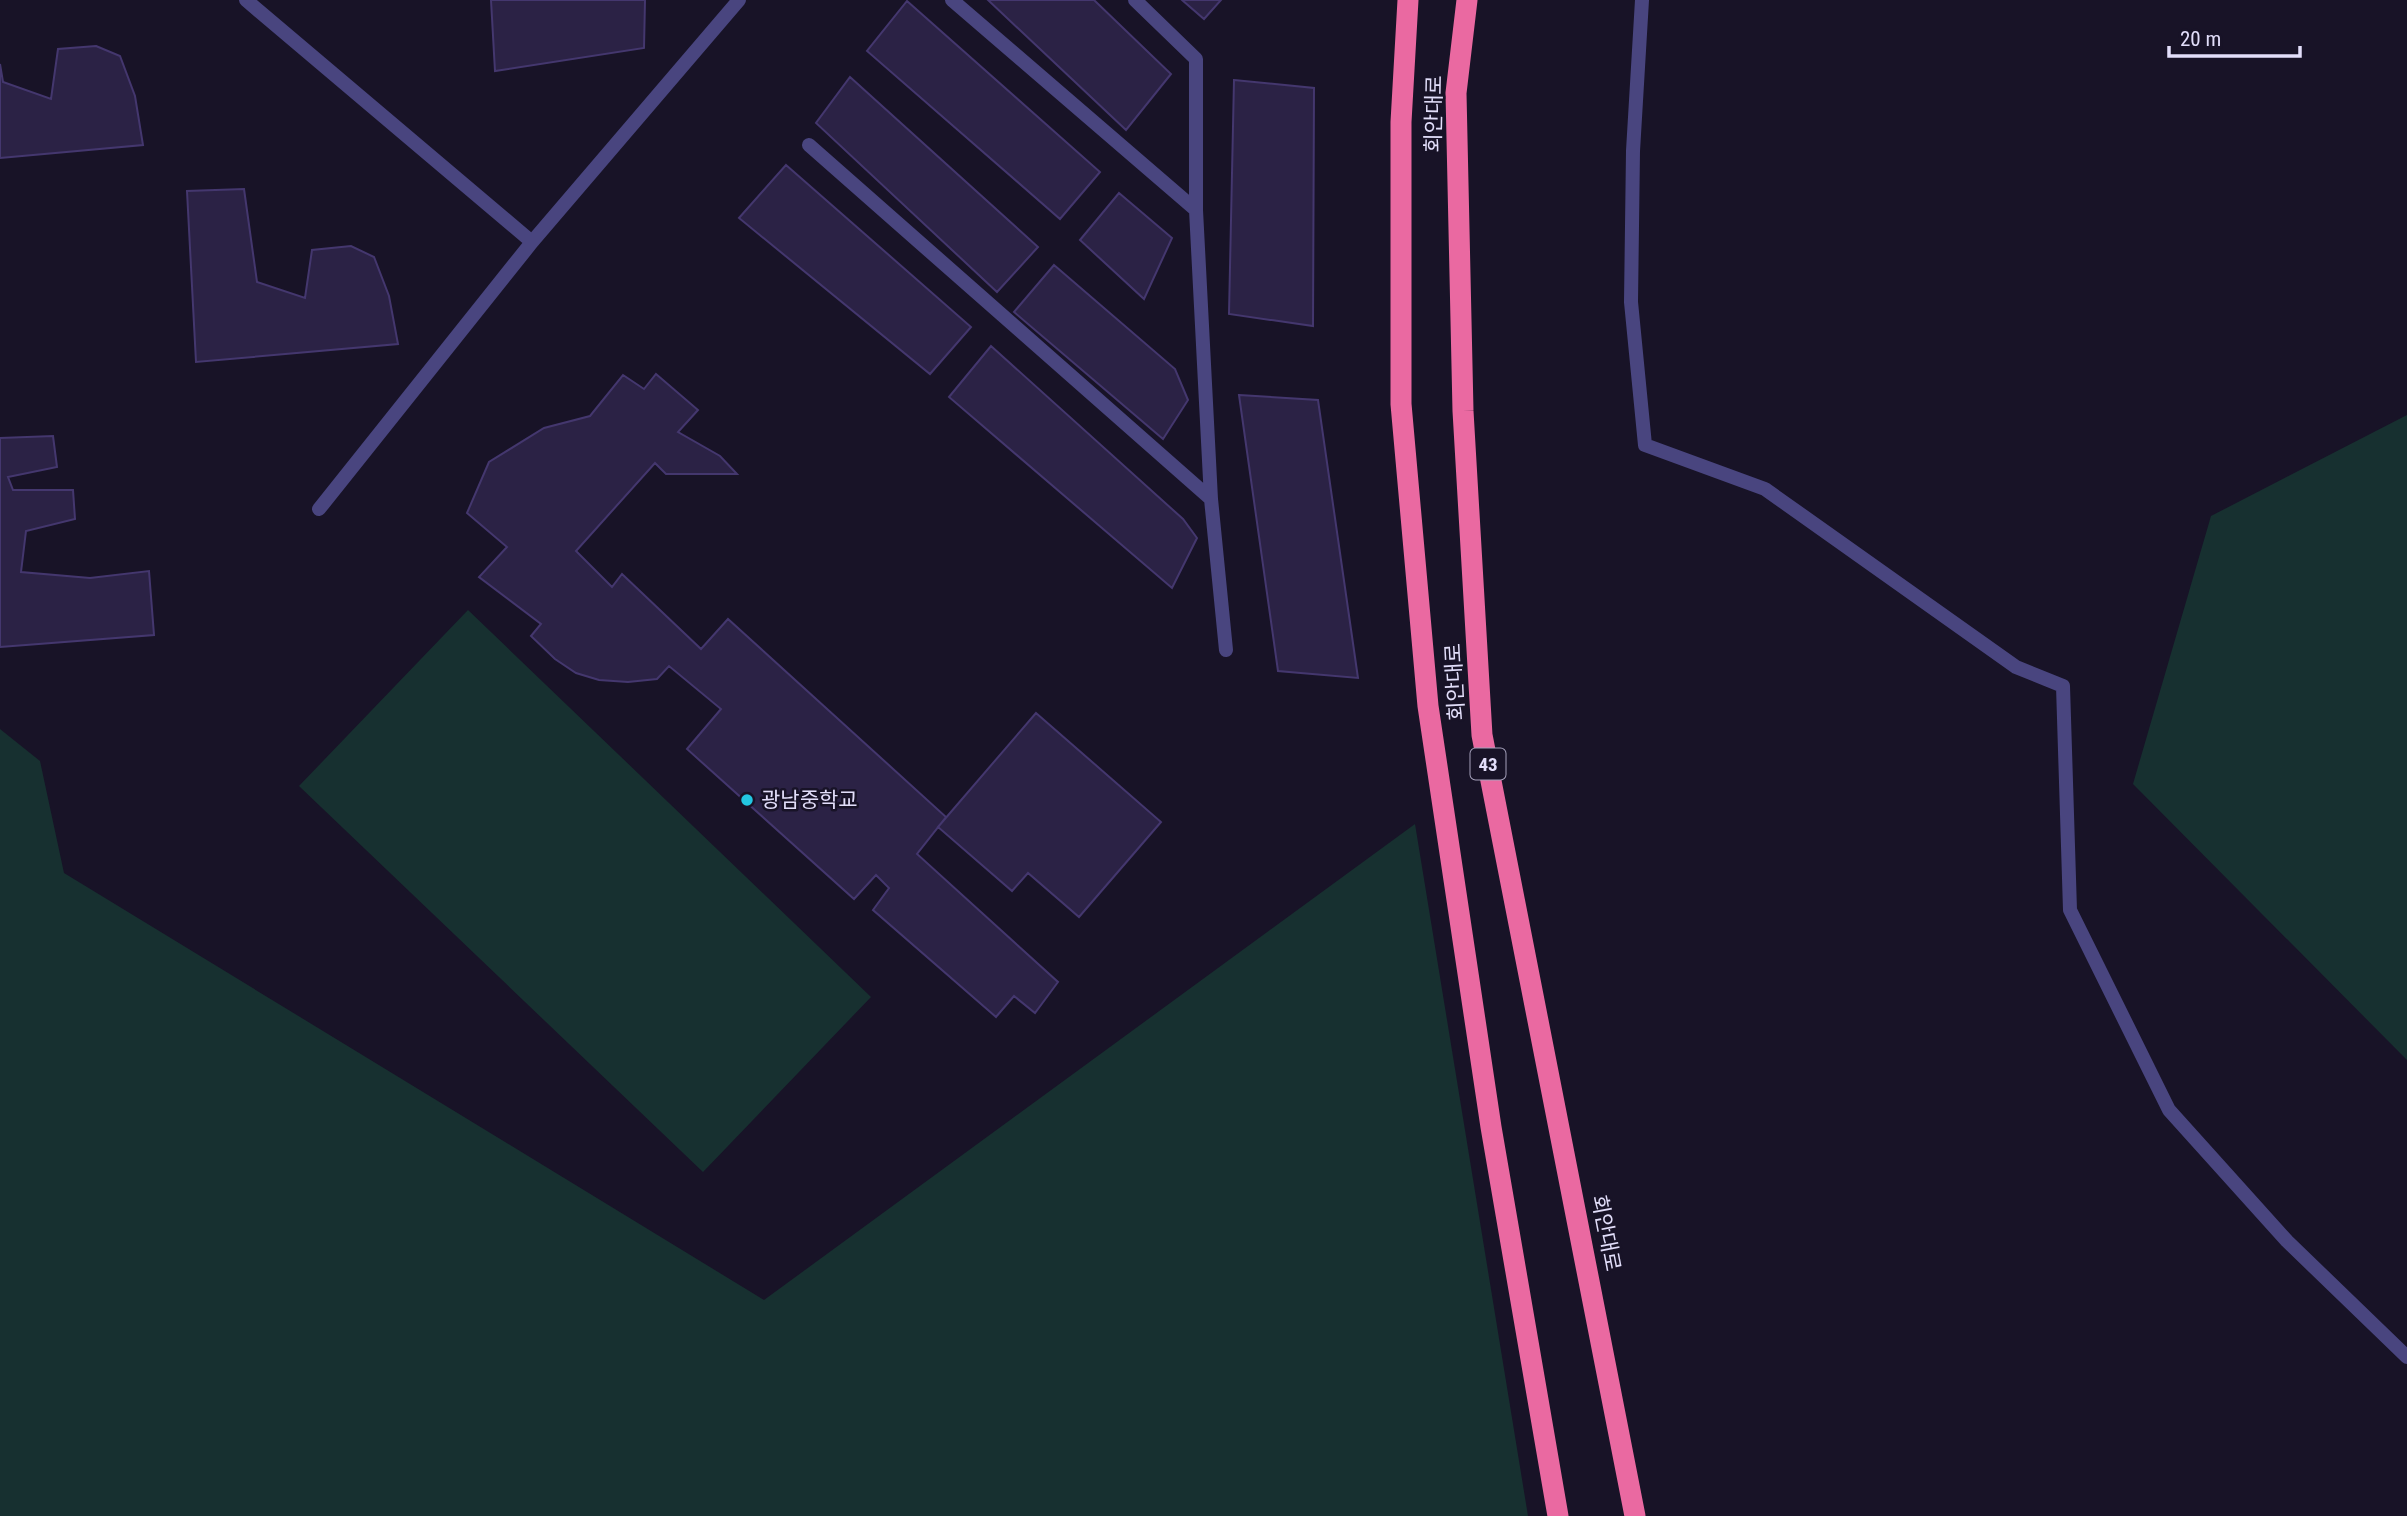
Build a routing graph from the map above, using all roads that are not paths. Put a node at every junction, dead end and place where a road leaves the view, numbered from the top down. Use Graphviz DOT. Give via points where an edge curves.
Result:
graph roads {
  1 [pos="246,0"];
  2 [pos="739,0"];
  3 [pos="952,0"];
  4 [pos="1135,0"];
  5 [pos="1408,0"];
  6 [pos="1467,0"];
  7 [pos="1642,0"];
  8 [pos="809,145"];
  9 [pos="1196,210"];
  10 [pos="532,242"];
  11 [pos="1211,499"];
  12 [pos="319,509"];
  13 [pos="1226,650"];
  14 [pos="2407,1357"];
  15 [pos="1558,1516"];
  16 [pos="1635,1516"];
  1 -- 10 [label="street"];
  2 -- 10 [label="street"];
  3 -- 9 [label="street"];
  4 -- 9 [label="street" via="1196,59"];
  5 -- 15 [label="highway, 회안대로 / 43" via="1401,122 1401,404 1428,706 1491,1128"];
  6 -- 16 [label="highway, 회안대로 / 43" via="1456,121 1463,411 1482,735"];
  7 -- 14 [label="street" via="1631,302 1645,445 1765,489 2017,667 2063,686 2070,910 2169,1110 2287,1241"];
  8 -- 11 [label="street"];
  9 -- 11 [label="street"];
  10 -- 12 [label="street"];
  11 -- 13 [label="street"];
}
